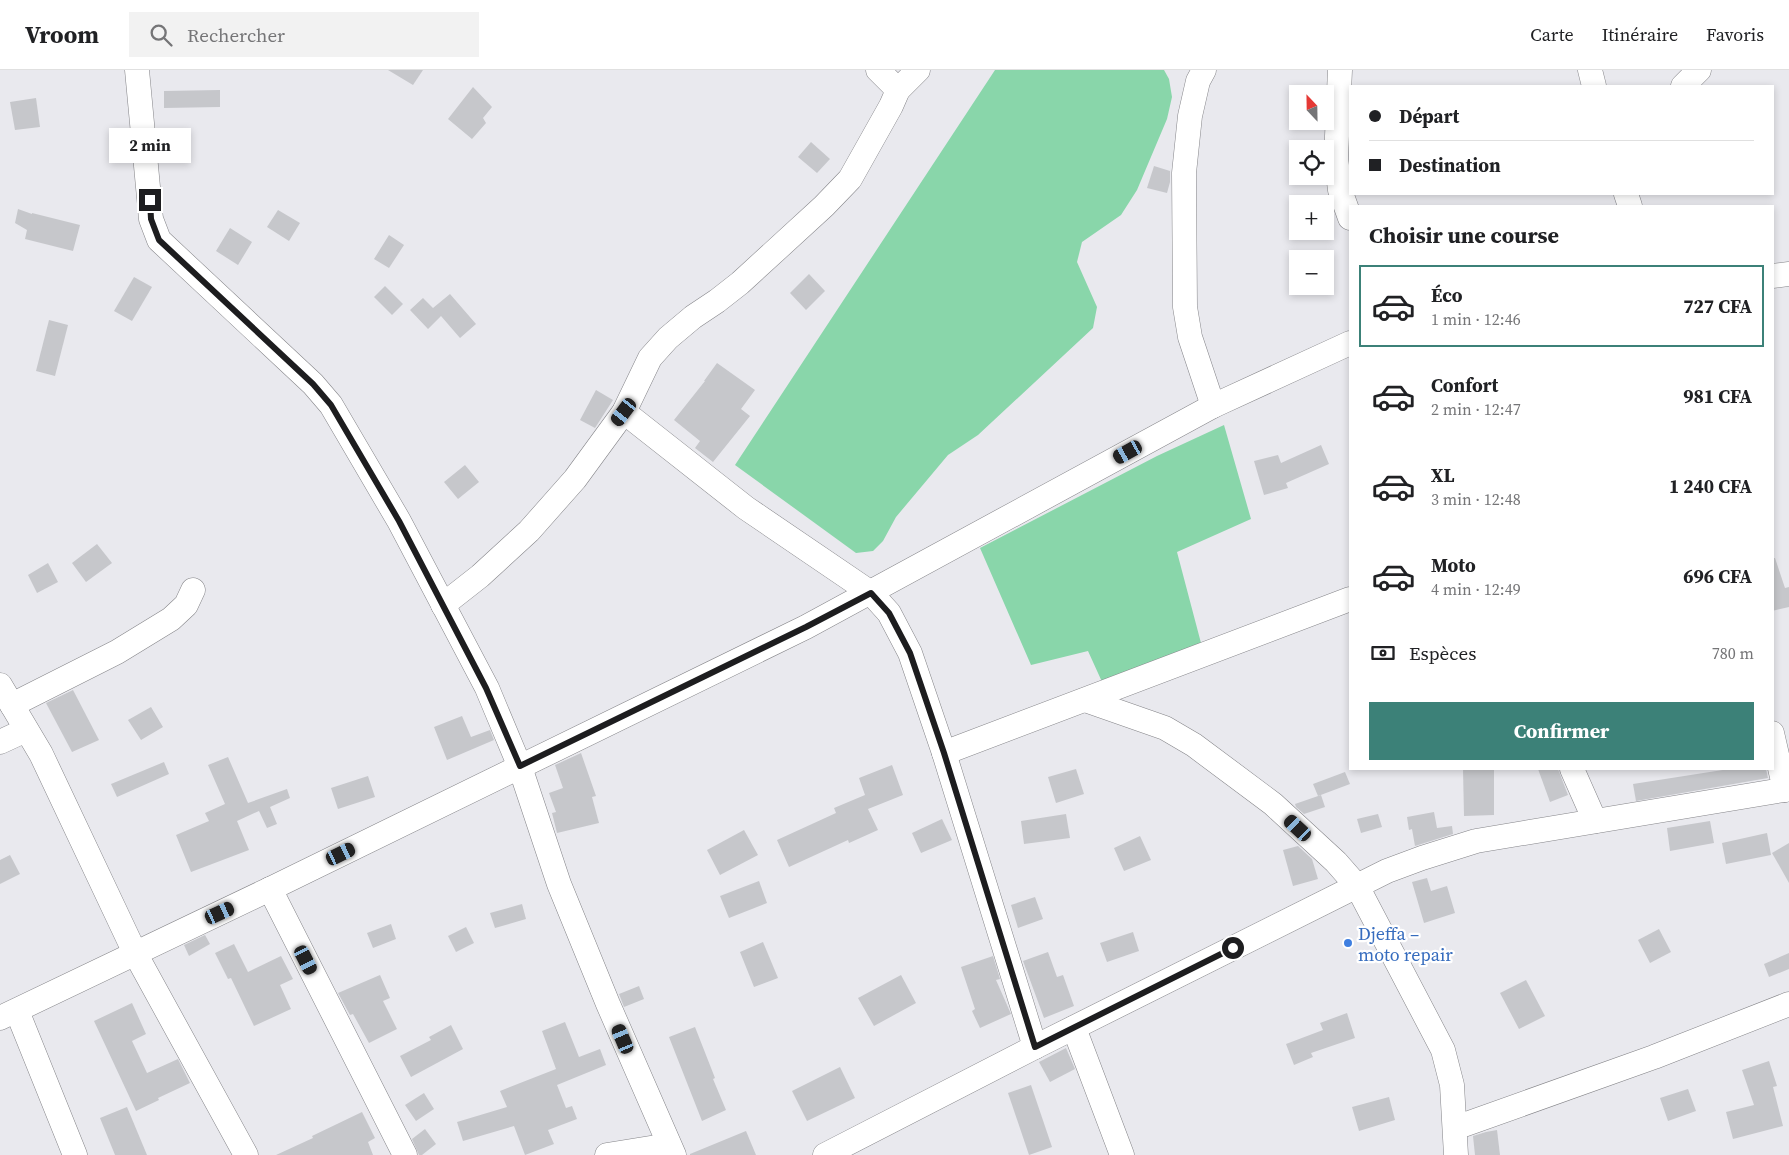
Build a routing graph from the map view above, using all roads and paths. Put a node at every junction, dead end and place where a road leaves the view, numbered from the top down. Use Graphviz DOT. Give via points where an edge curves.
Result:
graph roads {
  1 [pos="137,70"];
  2 [pos="878,70"];
  3 [pos="918,70"];
  4 [pos="1204,70"];
  5 [pos="1340,70"];
  6 [pos="1590,70"];
  7 [pos="1699,70"];
  8 [pos="1594,85"];
  9 [pos="1684,85"];
  10 [pos="898,90"];
  11 [pos="1349,215"];
  12 [pos="1789,274"];
  13 [pos="1774,276"];
  14 [pos="1349,343"];
  15 [pos="1213,406"];
  16 [pos="624,412"];
  17 [pos="193,590"];
  18 [pos="871,593"];
  19 [pos="1349,599"];
  20 [pos="443,605"];
  21 [pos="0,685"];
  22 [pos="1085,700"];
  23 [pos="12,705"];
  24 [pos="26,730"];
  25 [pos="1774,741"];
  26 [pos="0,742"];
  27 [pos="944,753"];
  28 [pos="520,766"];
  29 [pos="1572,770"];
  30 [pos="1787,790"];
  31 [pos="1595,821"];
  32 [pos="1357,886"];
  33 [pos="270,889"];
  34 [pos="135,953"];
  35 [pos="1789,1004"];
  36 [pos="8,1015"];
  37 [pos="1074,1028"];
  38 [pos="1035,1047"];
  39 [pos="1451,1147"];
  40 [pos="671,1150"];
  41 [pos="75,1155"];
  42 [pos="246,1155"];
  43 [pos="405,1155"];
  44 [pos="607,1155"];
  45 [pos="825,1155"];
  46 [pos="1122,1155"];
  1 -- 20 [label="street" via="151,219 159,240 313,384 331,405 399,521"];
  2 -- 10 [label="street"];
  3 -- 10 [label="street"];
  4 -- 15 [label="street" via="1198,81 1190,116 1184,173 1185,307 1190,337"];
  5 -- 11 [label="street" via="1336,158 1340,190"];
  6 -- 8 [label="street"];
  7 -- 9 [label="street"];
  10 -- 16 [label="street" via="850,180 740,283 668,338 650,358"];
  12 -- 13 [label="street"];
  14 -- 15 [label="street"];
  15 -- 18 [label="street"];
  16 -- 18 [label="street" via="746,508"];
  16 -- 20 [label="street" via="575,479 529,531"];
  17 -- 23 [label="street" via="186,605 171,619 117,652"];
  18 -- 27 [label="street" via="889,613 910,653"];
  18 -- 28 [label="street"];
  19 -- 22 [label="street"];
  20 -- 28 [label="street" via="486,688"];
  21 -- 23 [label="street"];
  22 -- 27 [label="street"];
  22 -- 32 [label="street" via="1165,728 1194,745 1273,804 1336,862"];
  23 -- 24 [label="street"];
  24 -- 26 [label="street"];
  24 -- 34 [label="street" via="41,754"];
  25 -- 30 [label="street"];
  27 -- 38 [label="street"];
  28 -- 33 [label="street"];
  28 -- 40 [label="street" via="559,884"];
  29 -- 31 [label="street"];
  30 -- 31 [label="street"];
  31 -- 32 [label="street" via="1476,841 1396,868"];
  32 -- 37 [label="street"];
  32 -- 39 [label="street" via="1443,1050 1452,1085"];
  33 -- 34 [label="street"];
  33 -- 43 [label="street"];
  34 -- 36 [label="street"];
  34 -- 42 [label="street"];
  35 -- 39 [label="street" via="1654,1057"];
  36 -- 41 [label="street"];
  37 -- 38 [label="street"];
  37 -- 46 [label="street"];
  38 -- 45 [label="street"];
  40 -- 44 [label="street"];
}
